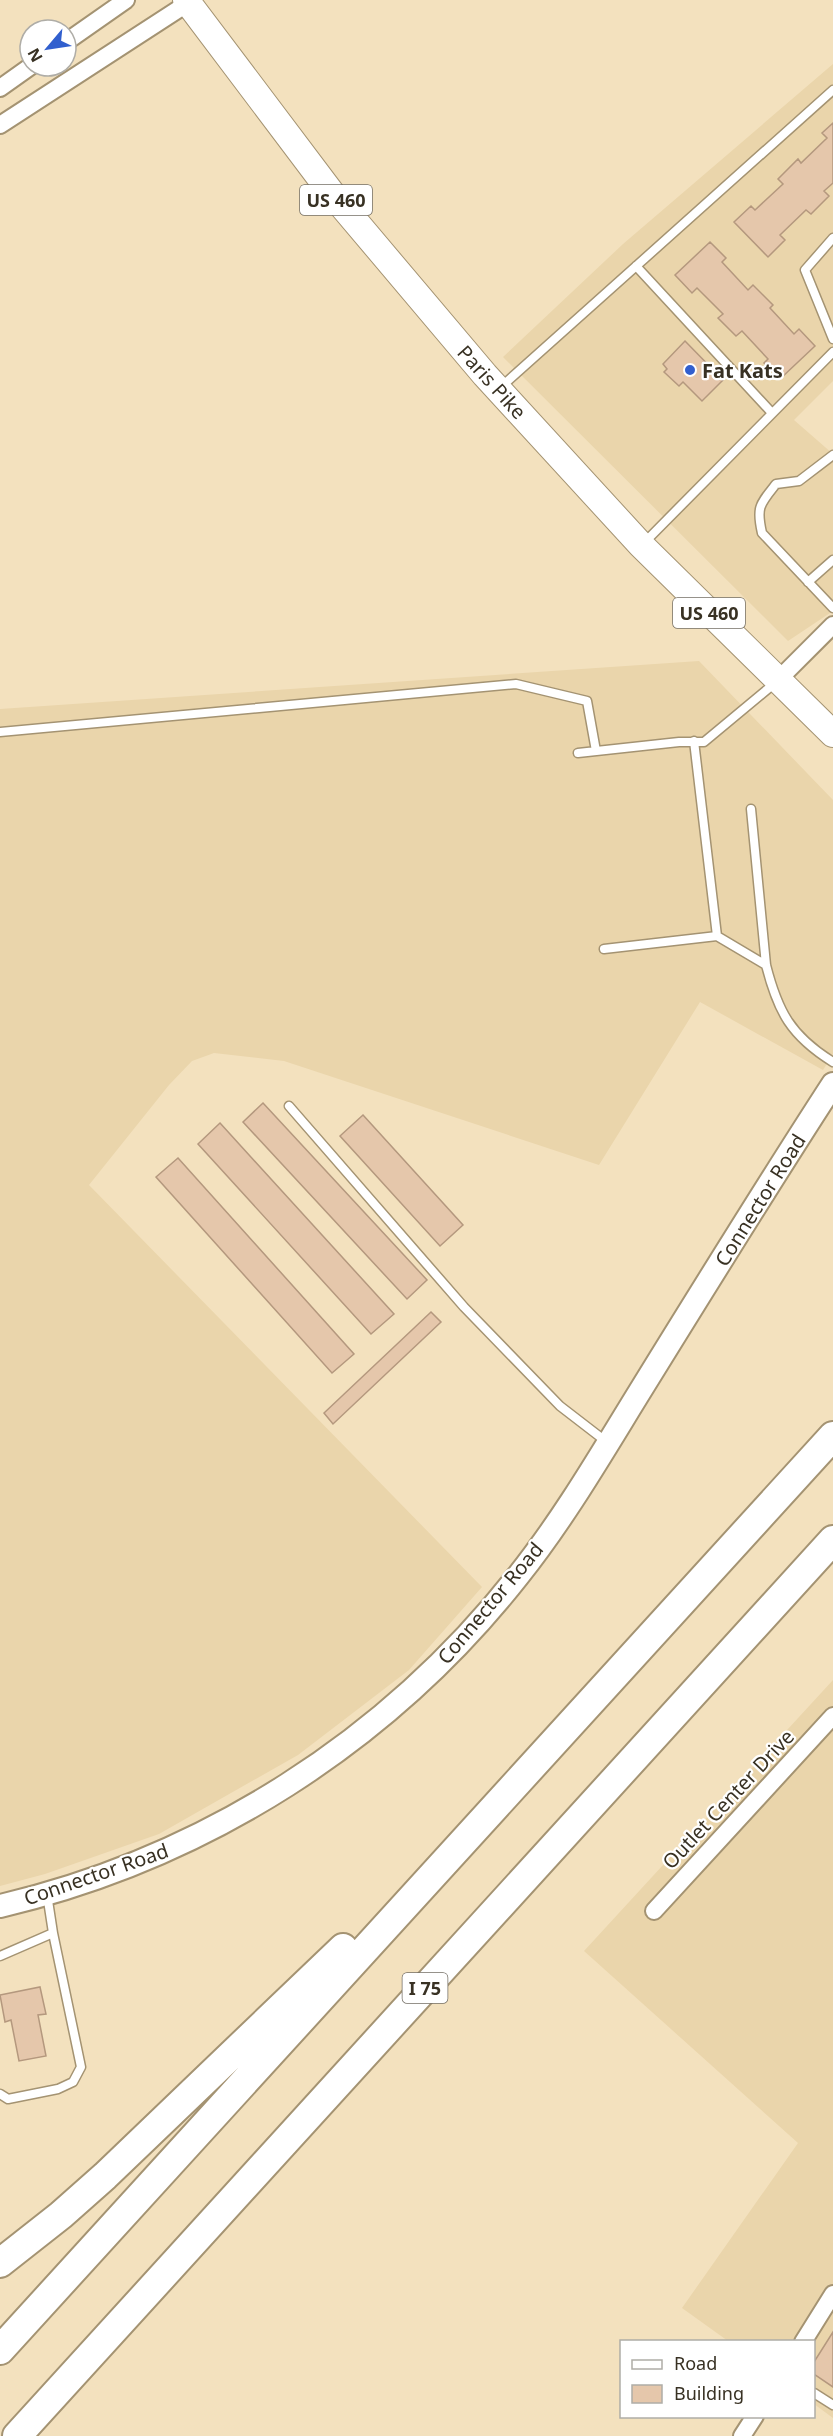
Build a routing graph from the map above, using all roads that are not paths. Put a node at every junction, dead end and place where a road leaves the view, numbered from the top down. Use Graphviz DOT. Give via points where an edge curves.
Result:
graph roads {
  1 [pos="126,0"];
  2 [pos="187,1"];
  3 [pos="78,34"];
  4 [pos="18,75"];
  5 [pos="0,87"];
  6 [pos="833,90"];
  7 [pos="0,125"];
  8 [pos="833,238"];
  9 [pos="636,266"];
  10 [pos="833,339"];
  11 [pos="833,351"];
  12 [pos="498,389"];
  13 [pos="772,413"];
  14 [pos="833,455"];
  15 [pos="641,545"];
  16 [pos="833,560"];
  17 [pos="808,582"];
  18 [pos="833,608"];
  19 [pos="832,627"];
  20 [pos="778,680"];
  21 [pos="0,732"];
  22 [pos="833,734"];
  23 [pos="694,741"];
  24 [pos="596,751"];
  25 [pos="578,753"];
  26 [pos="752,809"];
  27 [pos="717,936"];
  28 [pos="604,949"];
  29 [pos="766,965"];
  30 [pos="833,1062"];
  31 [pos="833,1084"];
  32 [pos="289,1106"];
  33 [pos="833,1436"];
  34 [pos="608,1443"];
  35 [pos="833,1540"];
  36 [pos="833,1716"];
  37 [pos="502,1799"];
  38 [pos="47,1893"];
  39 [pos="0,1906"];
  40 [pos="654,1911"];
  41 [pos="53,1933"];
  42 [pos="0,1956"];
  43 [pos="361,2058"];
  44 [pos="0,2094"];
  45 [pos="0,2263"];
  46 [pos="833,2294"];
  47 [pos="804,2340"];
  48 [pos="0,2350"];
  49 [pos="815,2394"];
  50 [pos="833,2405"];
  51 [pos="754,2418"];
  52 [pos="17,2436"];
  53 [pos="39,2436"];
  54 [pos="742,2436"];
  1 -- 3 [label="street"];
  2 -- 7 [label="street"];
  2 -- 12 [label="main road, Paris Pike / US 460" via="333,195"];
  4 -- 5 [label="street"];
  6 -- 9 [label="lane"];
  8 -- 10 [label="lane" via="805,270"];
  9 -- 12 [label="lane"];
  9 -- 13 [label="lane"];
  11 -- 13 [label="lane"];
  12 -- 15 [label="main road, Paris Pike / US 460"];
  13 -- 15 [label="lane"];
  14 -- 17 [label="lane" via="799,481 776,484 759,504 762,533"];
  15 -- 20 [label="main road, Paris Pike / US 460"];
  16 -- 17 [label="lane"];
  17 -- 18 [label="lane"];
  19 -- 20 [label="street"];
  20 -- 22 [label="main road, Paris Pike / US 460"];
  20 -- 23 [label="lane" via="704,742"];
  21 -- 24 [label="lane" via="516,684 587,701"];
  23 -- 24 [label="lane"];
  23 -- 27 [label="lane"];
  24 -- 25 [label="lane"];
  26 -- 29 [label="lane"];
  27 -- 28 [label="lane"];
  27 -- 29 [label="lane"];
  29 -- 30 [label="lane" via="783,1016 795,1034"];
  31 -- 34 [label="main road, Connector Road"];
  32 -- 34 [label="lane" via="464,1307 560,1406"];
  33 -- 37 [label="highway"];
  34 -- 38 [label="main road, Connector Road" via="498,1601 433,1671 375,1724 306,1773 223,1823 166,1851"];
  35 -- 43 [label="highway, I 75"];
  36 -- 40 [label="street, Outlet Center Drive"];
  37 -- 45 [label="highway" via="105,2176"];
  37 -- 48 [label="highway"];
  38 -- 39 [label="main road, Connector Road"];
  38 -- 41 [label="lane"];
  41 -- 42 [label="lane"];
  41 -- 44 [label="lane" via="81,2067 73,2082 58,2089 8,2099"];
  43 -- 52 [label="highway, I 75"];
  43 -- 53 [label="highway" via="228,2223"];
  46 -- 47 [label="street"];
  49 -- 50 [label="lane"];
  51 -- 54 [label="street"];
}
